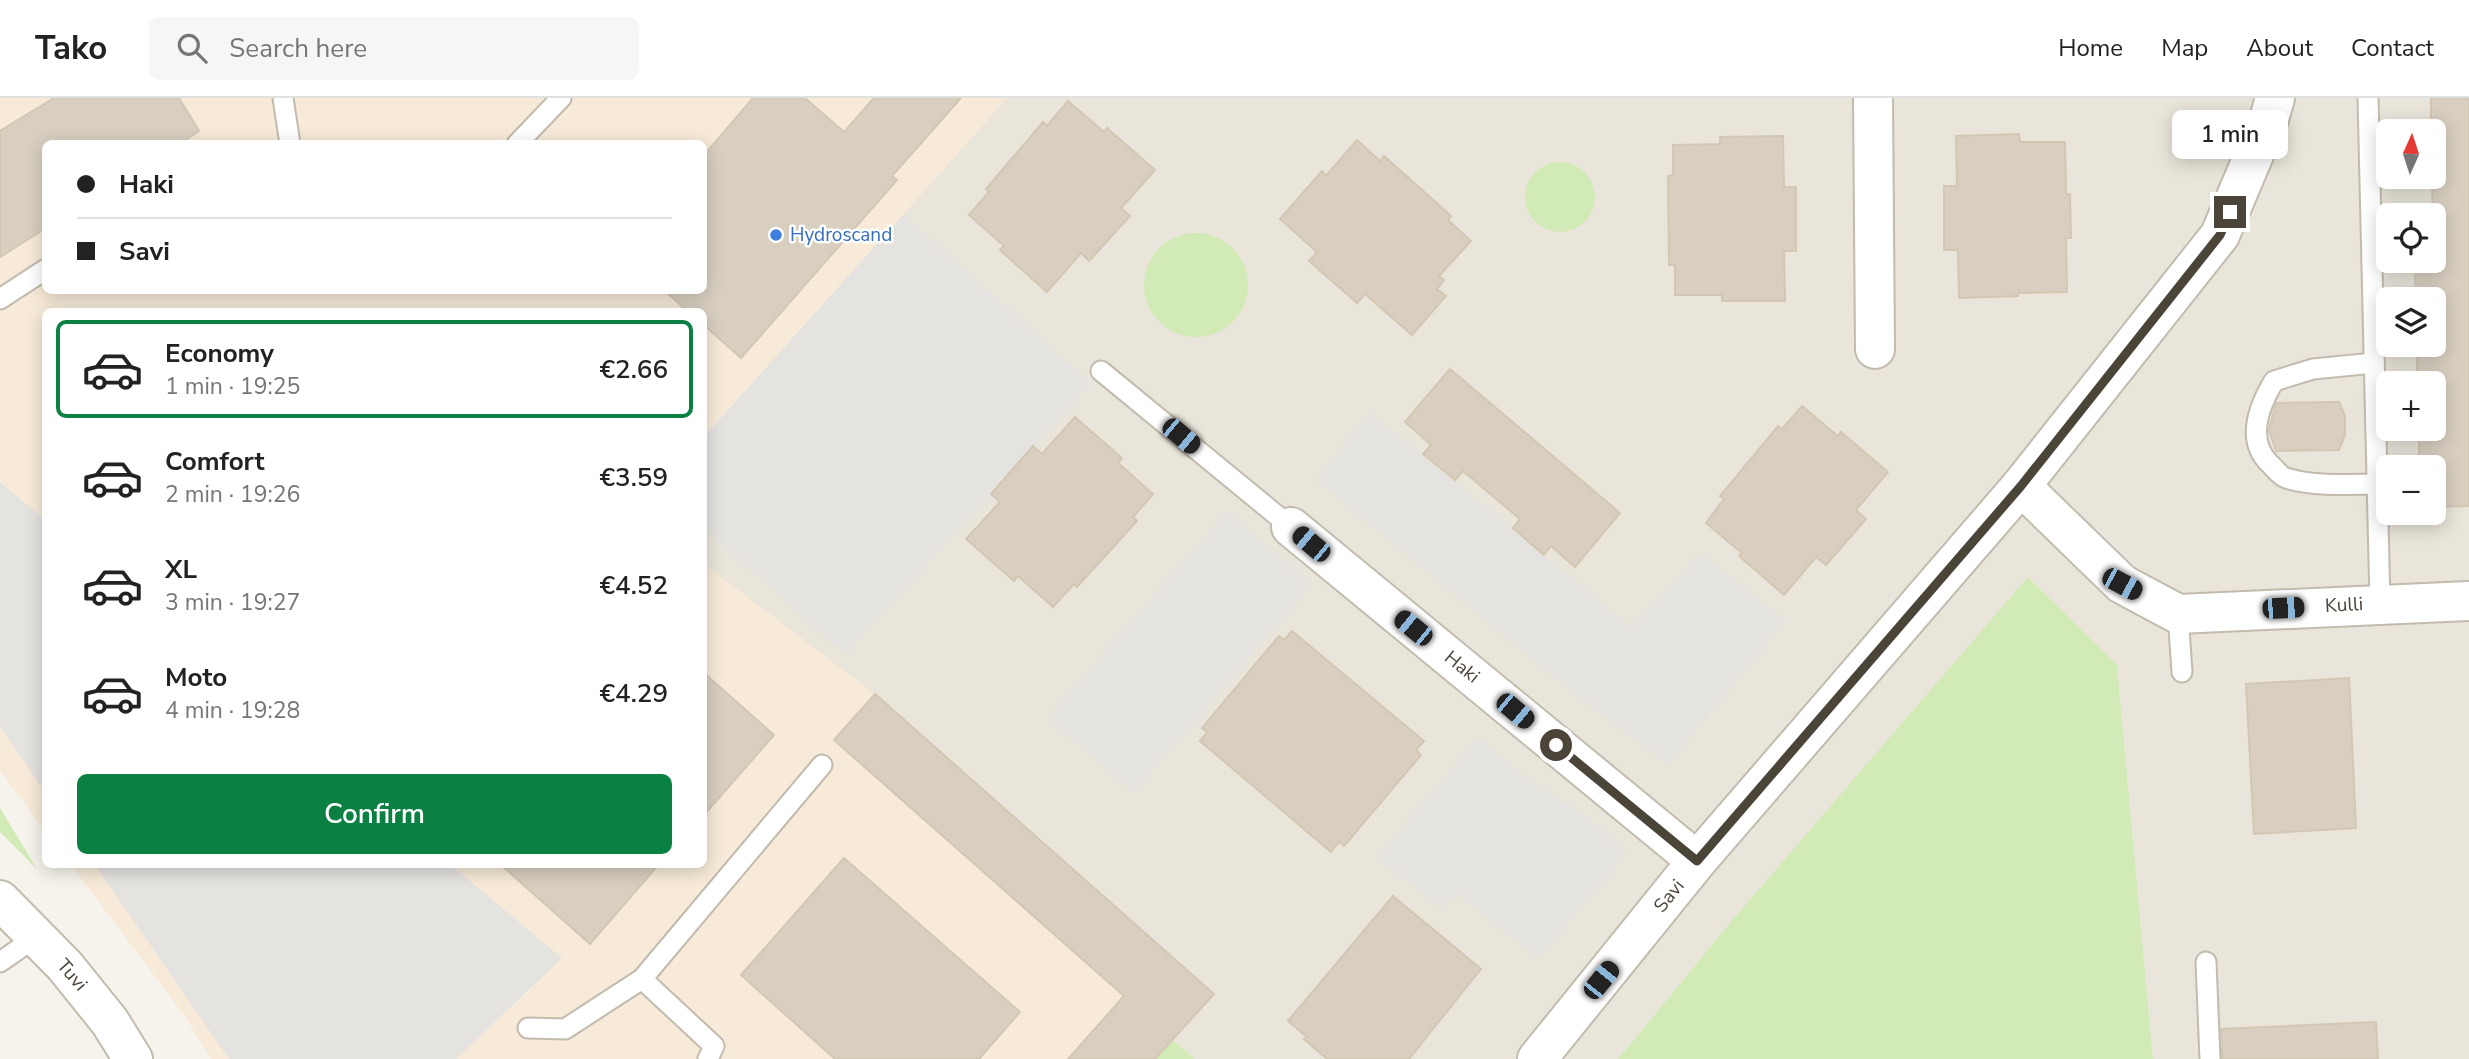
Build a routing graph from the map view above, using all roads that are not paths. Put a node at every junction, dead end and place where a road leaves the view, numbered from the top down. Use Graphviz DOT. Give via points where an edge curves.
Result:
graph roads {
  1 [pos="283,98"];
  2 [pos="561,98"];
  3 [pos="1873,98"];
  4 [pos="2275,98"];
  5 [pos="2368,98"];
  6 [pos="289,140"];
  7 [pos="521,140"];
  8 [pos="42,272"];
  9 [pos="0,299"];
  10 [pos="1875,349"];
  11 [pos="2374,363"];
  12 [pos="1101,371"];
  13 [pos="2376,455"];
  14 [pos="2376,484"];
  15 [pos="2021,486"];
  16 [pos="2378,525"];
  17 [pos="1291,527"];
  18 [pos="2469,601"];
  19 [pos="2380,604"];
  20 [pos="2178,614"];
  21 [pos="2182,672"];
  22 [pos="822,765"];
  23 [pos="1697,861"];
  24 [pos="0,900"];
  25 [pos="36,937"];
  26 [pos="0,962"];
  27 [pos="2206,962"];
  28 [pos="642,979"];
  29 [pos="528,1028"];
  30 [pos="133,1059"];
  31 [pos="708,1059"];
  32 [pos="1537,1059"];
  33 [pos="2210,1059"];
  1 -- 6 [label="lane"];
  2 -- 7 [label="lane"];
  3 -- 10 [label="street"];
  4 -- 15 [label="street, Savi" via="2220,235"];
  5 -- 11 [label="lane"];
  8 -- 9 [label="lane"];
  11 -- 13 [label="lane"];
  11 -- 14 [label="lane" via="2313,369 2274,380 2261,401 2255,428 2264,458 2283,477 2324,484"];
  12 -- 17 [label="lane"];
  15 -- 20 [label="street" via="2122,584"];
  15 -- 23 [label="street, Savi"];
  16 -- 19 [label="lane"];
  17 -- 23 [label="street, Haki"];
  18 -- 19 [label="street, Kulli"];
  19 -- 20 [label="street, Kulli"];
  20 -- 21 [label="lane"];
  22 -- 28 [label="lane"];
  23 -- 32 [label="street, Savi"];
  24 -- 25 [label="street, Tuvi"];
  25 -- 26 [label="lane"];
  25 -- 30 [label="street, Tuvi" via="110,1022"];
  27 -- 33 [label="lane"];
  28 -- 29 [label="lane" via="565,1029"];
  28 -- 31 [label="lane" via="714,1046"];
}
